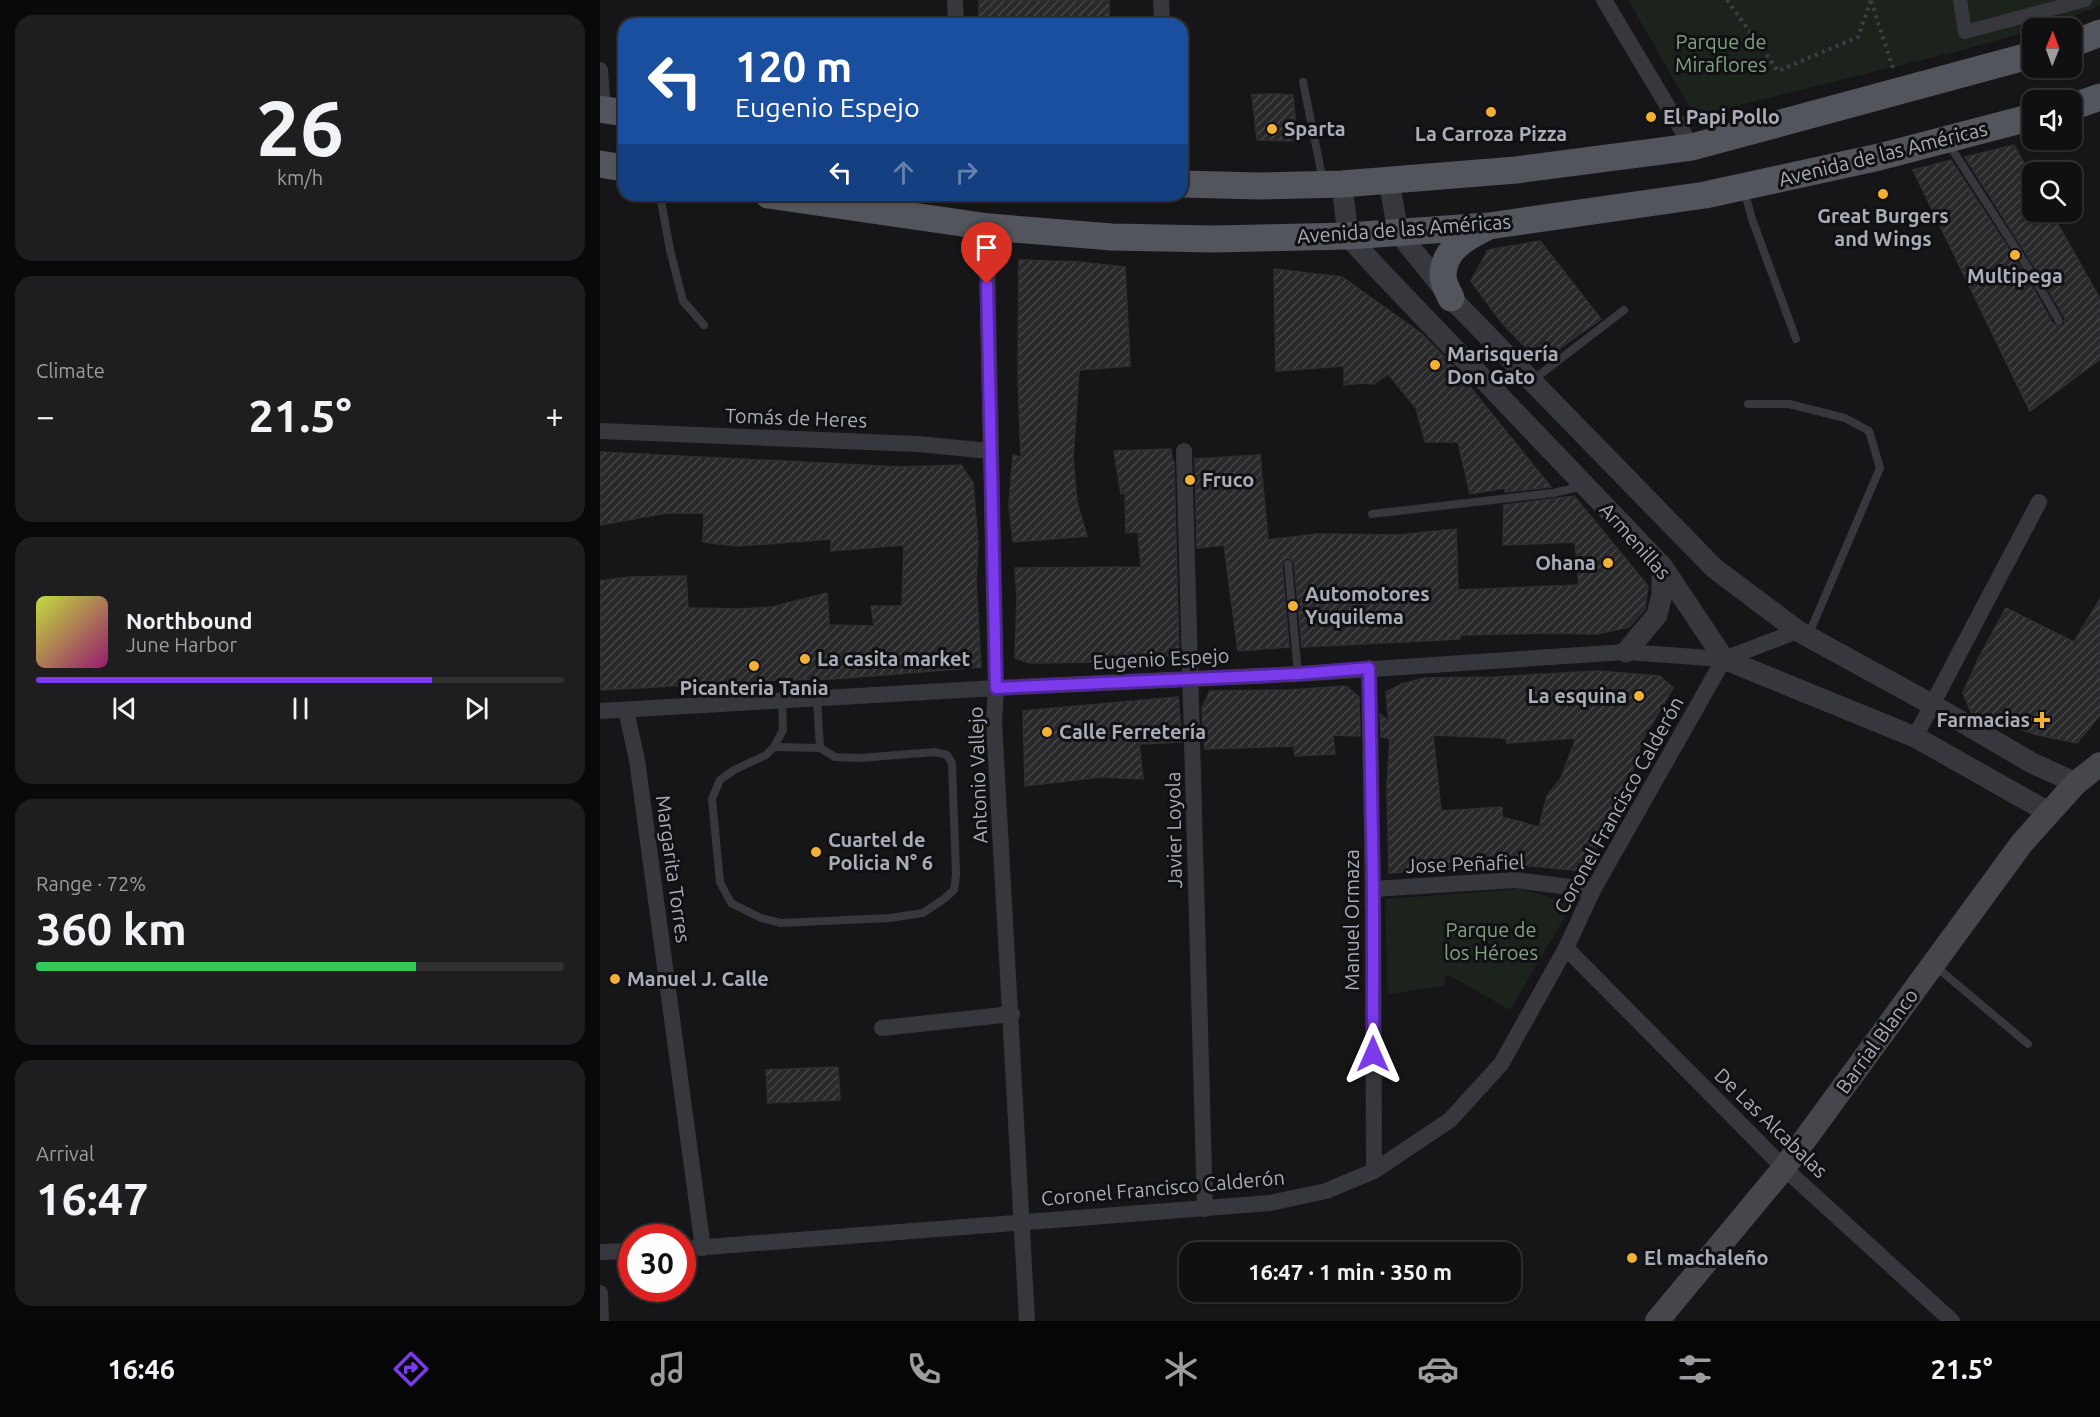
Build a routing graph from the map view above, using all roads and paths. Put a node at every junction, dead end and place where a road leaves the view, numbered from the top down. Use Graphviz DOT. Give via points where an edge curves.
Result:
graph roads {
  1 [pos="955,0"];
  2 [pos="1161,0"];
  3 [pos="1604,0"];
  4 [pos="1727,0"];
  5 [pos="1871,0"];
  6 [pos="1960,0"];
  7 [pos="2085,0"];
  8 [pos="956,18"];
  9 [pos="1162,18"];
  10 [pos="2100,33"];
  11 [pos="2082,40"];
  12 [pos="2022,58"];
  13 [pos="600,70"];
  14 [pos="1303,82"];
  15 [pos="1900,92"];
  16 [pos="2100,97"];
  17 [pos="2082,103"];
  18 [pos="609,111"];
  19 [pos="2022,120"];
  20 [pos="1946,140"];
  21 [pos="1692,147"];
  22 [pos="600,164"];
  23 [pos="618,167"];
  24 [pos="1389,181"];
  25 [pos="1188,184"];
  26 [pos="1333,184"];
  27 [pos="1743,187"];
  28 [pos="661,201"];
  29 [pos="809,201"];
  30 [pos="1489,226"];
  31 [pos="989,227"];
  32 [pos="1398,232"];
  33 [pos="1348,236"];
  34 [pos="1451,298"];
  35 [pos="1624,310"];
  36 [pos="2059,321"];
  37 [pos="704,325"];
  38 [pos="1796,339"];
  39 [pos="1531,382"];
  40 [pos="1748,404"];
  41 [pos="600,431"];
  42 [pos="990,451"];
  43 [pos="1184,451"];
  44 [pos="1584,486"];
  45 [pos="2039,502"];
  46 [pos="1372,514"];
  47 [pos="1288,564"];
  48 [pos="1662,566"];
  49 [pos="1803,634"];
  50 [pos="1626,651"];
  51 [pos="1724,659"];
  52 [pos="1369,668"];
  53 [pos="1298,674"];
  54 [pos="1191,679"];
  55 [pos="996,688"];
  56 [pos="817,699"];
  57 [pos="782,701"];
  58 [pos="1932,704"];
  59 [pos="626,710"];
  60 [pos="600,711"];
  61 [pos="1915,737"];
  62 [pos="774,747"];
  63 [pos="820,748"];
  64 [pos="2100,765"];
  65 [pos="2076,783"];
  66 [pos="2048,812"];
  67 [pos="1373,889"];
  68 [pos="1593,890"];
  69 [pos="1566,948"];
  70 [pos="1933,964"];
  71 [pos="1012,1014"];
  72 [pos="882,1028"];
  73 [pos="2028,1044"];
  74 [pos="1784,1168"];
  75 [pos="1374,1172"];
  76 [pos="1205,1209"];
  77 [pos="1021,1222"];
  78 [pos="696,1248"];
  79 [pos="703,1248"];
  80 [pos="618,1251"];
  81 [pos="600,1252"];
  82 [pos="600,1293"];
  83 [pos="601,1321"];
  84 [pos="1027,1321"];
  85 [pos="1657,1321"];
  86 [pos="1952,1321"];
  1 -- 8 [label="street"];
  2 -- 9 [label="street"];
  3 -- 21 [label="street"];
  4 -- 5 [label="path" via="1778,71 1858,37"];
  5 -- 15 [label="path"];
  6 -- 7 [label="street" via="1965,32"];
  10 -- 11 [label="main road"];
  12 -- 15 [label="main road"];
  13 -- 18 [label="street"];
  14 -- 26 [label="lane"];
  15 -- 21 [label="main road"];
  16 -- 17 [label="main road"];
  19 -- 20 [label="main road, Avenida de las Américas"];
  20 -- 27 [label="main road, Avenida de las Américas"];
  20 -- 36 [label="lane"];
  21 -- 24 [label="main road" via="1516,170"];
  22 -- 23 [label="main road"];
  24 -- 26 [label="main road"];
  24 -- 32 [label="street, Armenillas"];
  25 -- 26 [label="main road"];
  26 -- 33 [label="street"];
  27 -- 30 [label="main road, Avenida de las Américas"];
  27 -- 38 [label="lane"];
  28 -- 37 [label="lane" via="683,301"];
  29 -- 31 [label="main road, Avenida de las Américas"];
  30 -- 32 [label="main road, Avenida de las Américas"];
  30 -- 34 [label="main road" via="1461,240 1447,257 1442,277"];
  31 -- 33 [label="main road, Avenida de las Américas" via="1112,237"];
  31 -- 42 [label="street, Antonio Vallejo"];
  32 -- 33 [label="main road, Avenida de las Américas"];
  32 -- 34 [label="street, Armenillas"];
  33 -- 44 [label="street, Armenillas"];
  34 -- 39 [label="street, Armenillas"];
  35 -- 39 [label="lane"];
  39 -- 49 [label="street, Armenillas" via="1714,568"];
  40 -- 49 [label="lane" via="1789,404 1845,418 1869,432 1880,468"];
  41 -- 42 [label="street, Tomás de Heres" via="918,444"];
  42 -- 55 [label="street, Antonio Vallejo"];
  43 -- 54 [label="street, Javier Loyola"];
  44 -- 46 [label="lane"];
  44 -- 48 [label="street, Armenillas"];
  45 -- 58 [label="street"];
  47 -- 53 [label="lane"];
  48 -- 50 [label="street" via="1657,615"];
  48 -- 51 [label="street, Armenillas"];
  49 -- 51 [label="street"];
  49 -- 58 [label="street, Armenillas"];
  50 -- 51 [label="street, Eugenio Espejo"];
  50 -- 52 [label="street, Eugenio Espejo"];
  51 -- 61 [label="street"];
  51 -- 68 [label="street, Coronel Francisco Calderón"];
  52 -- 53 [label="street, Eugenio Espejo"];
  52 -- 67 [label="street, Manuel Ormaza"];
  53 -- 54 [label="street, Eugenio Espejo"];
  54 -- 55 [label="street, Eugenio Espejo"];
  54 -- 76 [label="street, Javier Loyola"];
  55 -- 56 [label="street, Eugenio Espejo"];
  55 -- 71 [label="street, Antonio Vallejo" via="994,722"];
  56 -- 57 [label="street, Eugenio Espejo"];
  56 -- 63 [label="lane"];
  57 -- 59 [label="street, Eugenio Espejo"];
  57 -- 62 [label="lane" via="783,729"];
  58 -- 61 [label="street"];
  58 -- 65 [label="street, Armenillas" via="2032,763"];
  59 -- 60 [label="street, Eugenio Espejo"];
  59 -- 79 [label="street, Margarita Torres" via="637,760"];
  61 -- 66 [label="street"];
  62 -- 63 [label="lane"];
  62 -- 63 [label="lane" via="720,780 712,799 720,882 731,903 760,918 781,923 890,918 923,913 944,899 954,890 956,875 952,763 947,755 935,752 835,757"];
  64 -- 65 [label="main road, Barrial Blanco"];
  65 -- 66 [label="main road, Barrial Blanco"];
  66 -- 70 [label="main road, Barrial Blanco"];
  67 -- 68 [label="street, Jose Peñafiel" via="1515,880"];
  67 -- 75 [label="street, Manuel Ormaza"];
  68 -- 69 [label="street, Coronel Francisco Calderón"];
  69 -- 74 [label="street, De Las Alcabalas"];
  69 -- 75 [label="street, Coronel Francisco Calderón" via="1501,1064 1450,1120"];
  70 -- 73 [label="lane"];
  70 -- 74 [label="main road, Barrial Blanco"];
  71 -- 72 [label="street"];
  71 -- 77 [label="street, Antonio Vallejo"];
  74 -- 85 [label="main road, Barrial Blanco"];
  74 -- 86 [label="street, De Las Alcabalas"];
  75 -- 76 [label="street, Coronel Francisco Calderón" via="1326,1191 1270,1203"];
  76 -- 77 [label="street, Coronel Francisco Calderón"];
  77 -- 79 [label="street, Coronel Francisco Calderón"];
  77 -- 84 [label="street, Antonio Vallejo"];
  78 -- 79 [label="street, Coronel Francisco Calderón"];
  80 -- 81 [label="street"];
  82 -- 83 [label="street"];
}
